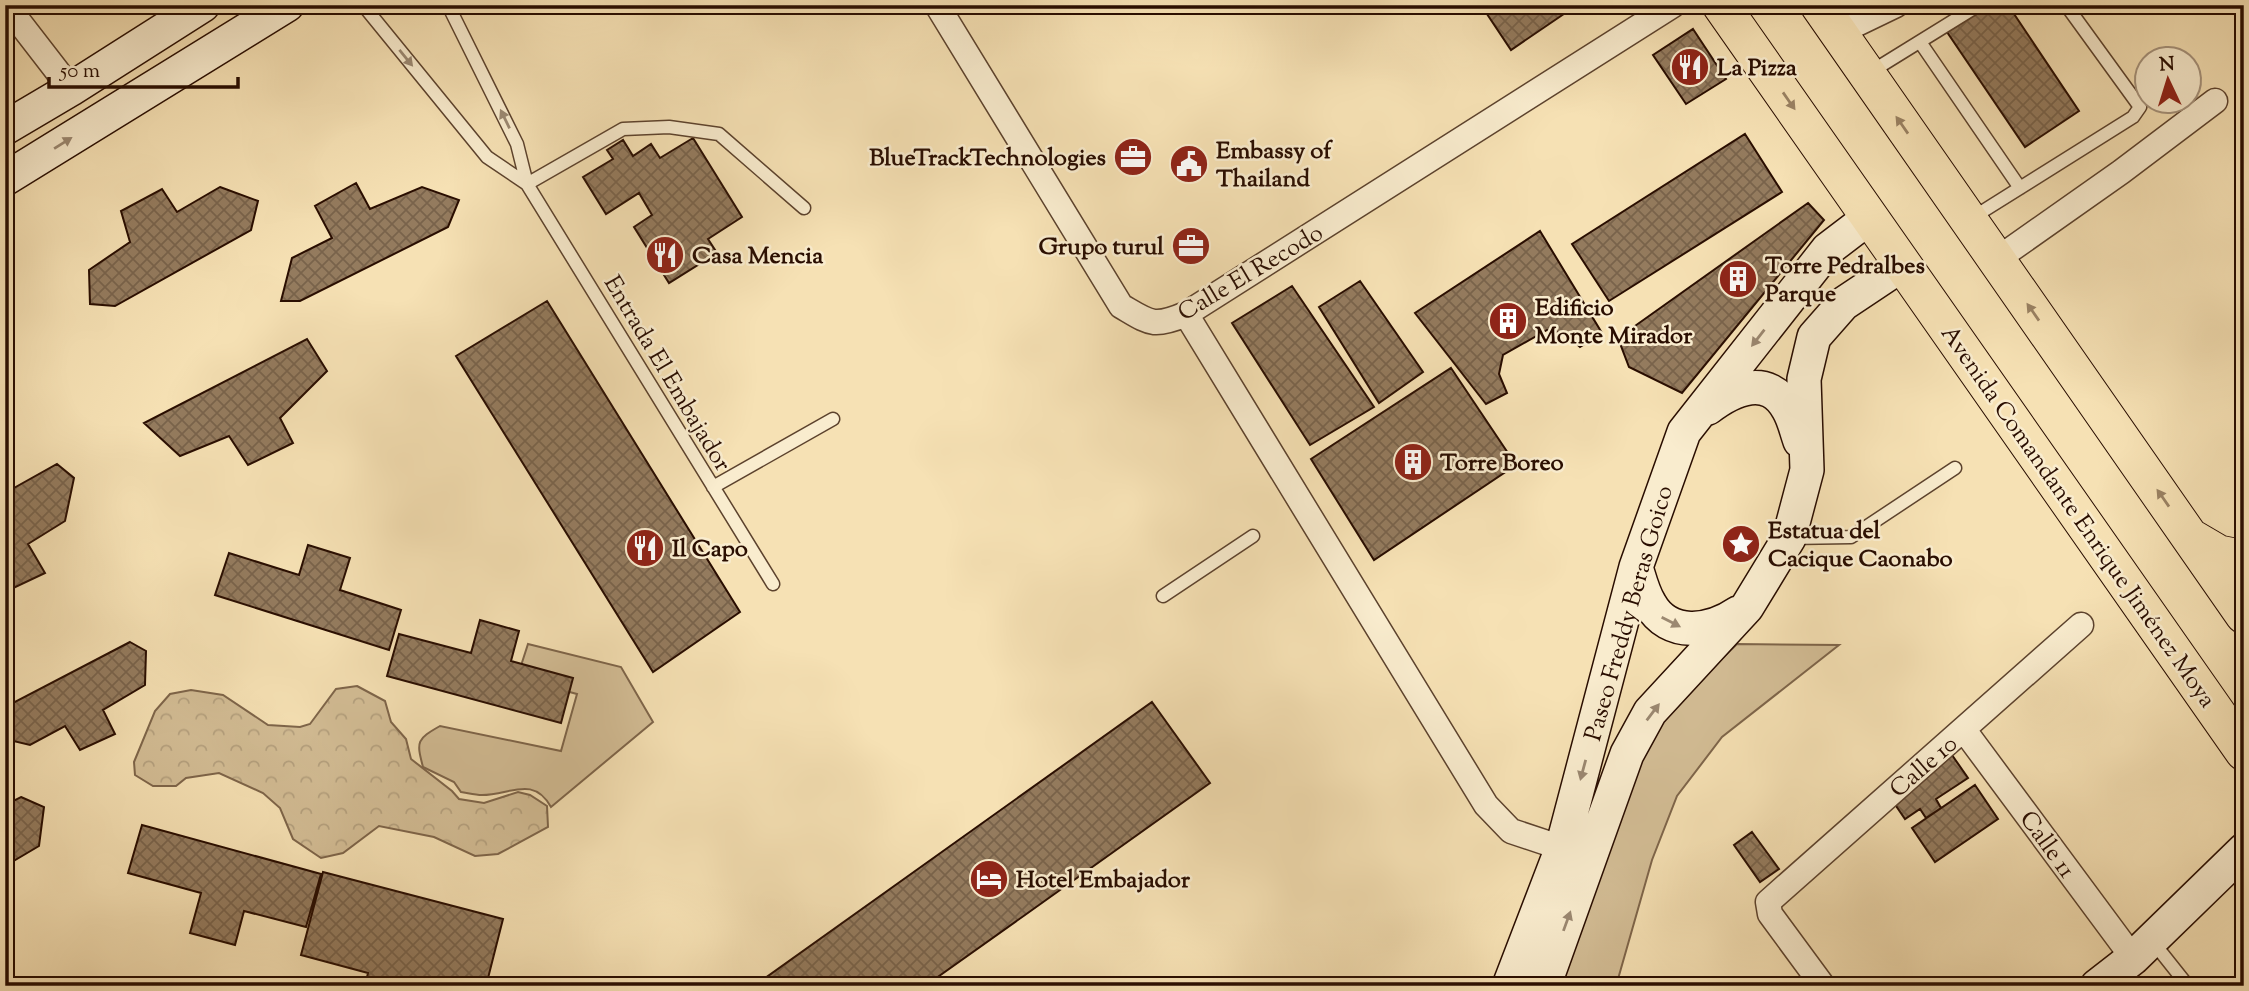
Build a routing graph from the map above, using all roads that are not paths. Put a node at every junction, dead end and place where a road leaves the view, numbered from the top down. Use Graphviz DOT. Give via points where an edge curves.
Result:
graph roads {
  1 [pos="6,5"];
  2 [pos="203,5"];
  3 [pos="287,5"];
  4 [pos="363,5"];
  5 [pos="449,5"];
  6 [pos="937,5"];
  7 [pos="1673,5"];
  8 [pos="1721,5"];
  9 [pos="1896,5"];
  10 [pos="1979,5"];
  11 [pos="2066,5"];
  12 [pos="1828,19"];
  13 [pos="1920,42"];
  14 [pos="1867,75"];
  15 [pos="71,89"];
  16 [pos="2216,101"];
  17 [pos="5,128"];
  18 [pos="5,179"];
  19 [pos="527,184"];
  20 [pos="2021,188"];
  21 [pos="804,208"];
  22 [pos="1870,217"];
  23 [pos="1969,220"];
  24 [pos="1996,260"];
  25 [pos="1903,264"];
  26 [pos="1186,314"];
  27 [pos="833,419"];
  28 [pos="1684,432"];
  29 [pos="1955,468"];
  30 [pos="1807,470"];
  31 [pos="713,487"];
  32 [pos="1252,536"];
  33 [pos="2189,536"];
  34 [pos="1789,538"];
  35 [pos="2244,559"];
  36 [pos="1636,567"];
  37 [pos="773,584"];
  38 [pos="1163,596"];
  39 [pos="1747,607"];
  40 [pos="2244,615"];
  41 [pos="2081,625"];
  42 [pos="1964,730"];
  43 [pos="2244,752"];
  44 [pos="1562,848"];
  45 [pos="2244,850"];
  46 [pos="2142,949"];
  47 [pos="1510,986"];
  48 [pos="1544,986"];
  49 [pos="1823,986"];
  50 [pos="2097,986"];
  51 [pos="2188,986"];
  1 -- 15 [label="street"];
  2 -- 15 [label="street"];
  18 -- 3 [label="street, one-way"];
  4 -- 19 [label="lane, Entrada El Embajador, one-way" via="487,157"];
  19 -- 5 [label="lane, Entrada El Embajador, one-way" via="517,144"];
  6 -- 26 [label="street, Calle El Recodo" via="1121,306 1148,322 1166,322"];
  7 -- 26 [label="street, Calle El Recodo"];
  8 -- 22 [label="main road, Avenida Comandante Enrique Jiménez Moya, one-way"];
  9 -- 12 [label="street"];
  10 -- 13 [label="lane"];
  11 -- 20 [label="lane" via="2140,107 2133,117"];
  12 -- 14 [label="main road"];
  13 -- 14 [label="lane"];
  13 -- 20 [label="lane"];
  23 -- 14 [label="main road, one-way"];
  15 -- 17 [label="street"];
  16 -- 24 [label="street"];
  19 -- 21 [label="lane" via="623,129 668,127 719,134"];
  19 -- 31 [label="lane, Entrada El Embajador"];
  20 -- 23 [label="lane"];
  22 -- 25 [label="main road, Avenida Comandante Enrique Jiménez Moya"];
  22 -- 28 [label="street, Paseo Freddy Beras Goico, one-way" via="1828,249"];
  23 -- 24 [label="main road"];
  33 -- 24 [label="main road, one-way"];
  25 -- 30 [label="street, Paseo Freddy Beras Goico" via="1843,304 1814,337 1804,379"];
  25 -- 43 [label="main road, Avenida Comandante Enrique Jiménez Moya"];
  26 -- 44 [label="street" via="1486,805 1511,831"];
  27 -- 31 [label="lane"];
  28 -- 30 [label="street" via="1706,409 1733,391 1767,390 1787,407"];
  28 -- 36 [label="street, Paseo Freddy Beras Goico"];
  29 -- 34 [label="lane" via="1852,537"];
  30 -- 34 [label="street, Paseo Freddy Beras Goico"];
  31 -- 37 [label="lane, Entrada El Embajador"];
  32 -- 38 [label="lane"];
  33 -- 35 [label="main road" via="2219,554"];
  33 -- 40 [label="main road"];
  34 -- 39 [label="street, Paseo Freddy Beras Goico"];
  36 -- 39 [label="street, one-way" via="1655,612 1679,628 1712,626"];
  36 -- 44 [label="street, Paseo Freddy Beras Goico, one-way"];
  48 -- 39 [label="street, Paseo Freddy Beras Goico, one-way" via="1627,754 1650,712"];
  41 -- 42 [label="street, Calle 10"];
  42 -- 46 [label="street, Calle 11"];
  42 -- 49 [label="street, Calle 10" via="1768,902 1770,914"];
  44 -- 47 [label="street, Paseo Freddy Beras Goico"];
  45 -- 46 [label="street"];
  46 -- 50 [label="street"];
  46 -- 51 [label="lane"];
}
